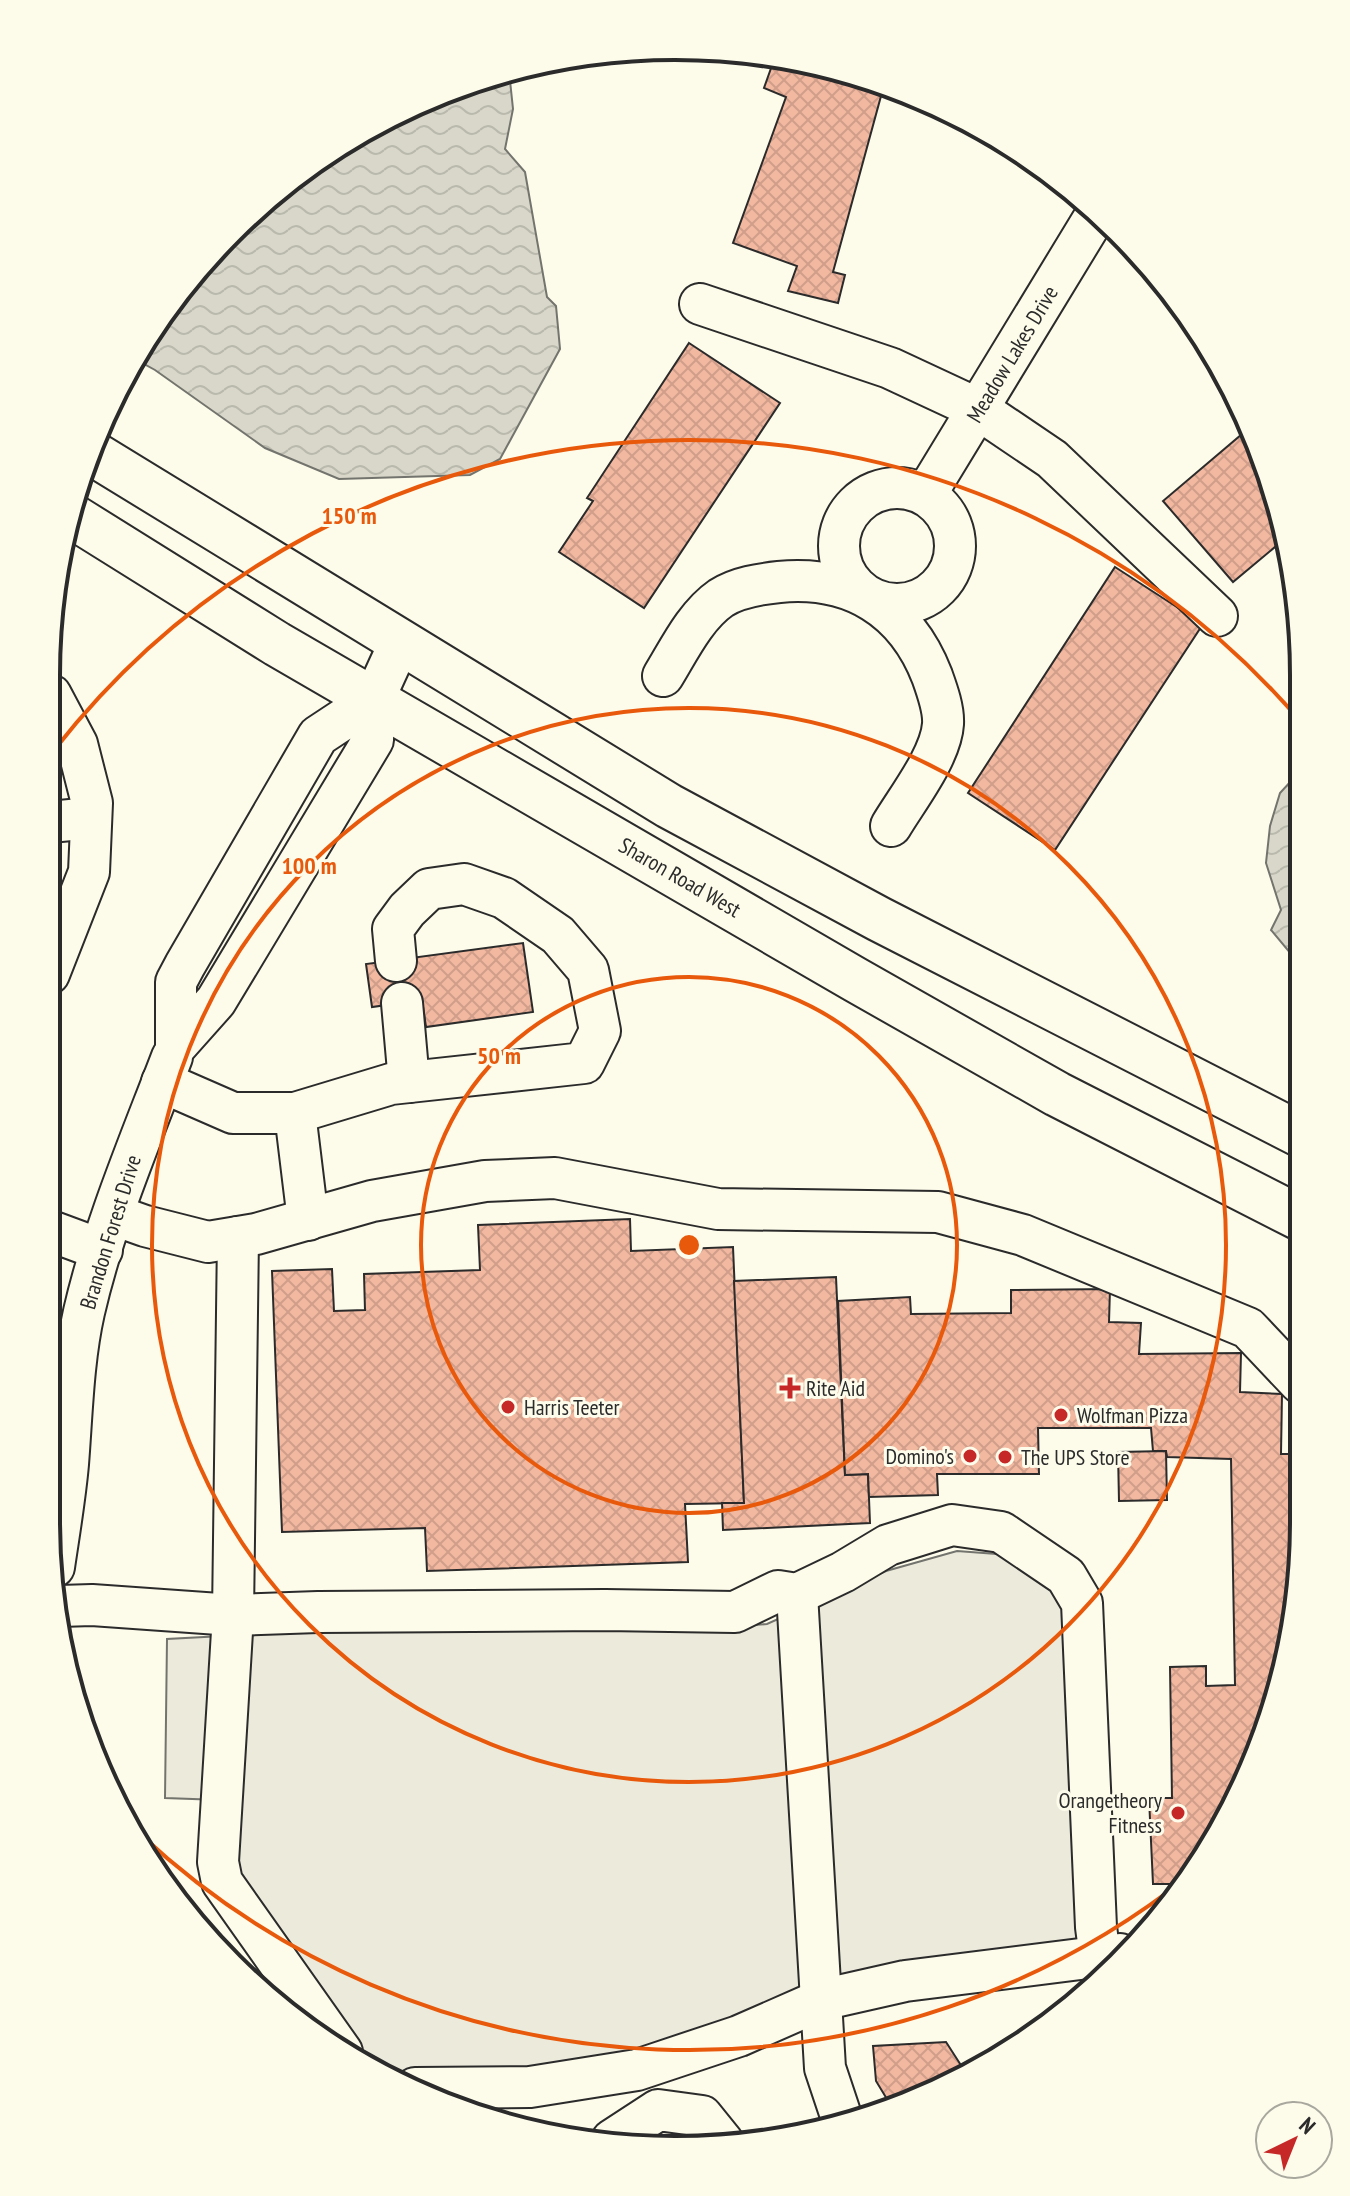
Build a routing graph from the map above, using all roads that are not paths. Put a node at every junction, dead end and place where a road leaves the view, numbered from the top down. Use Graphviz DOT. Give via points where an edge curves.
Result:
graph roads {
  1 [pos="1091,223"];
  2 [pos="700,304"];
  3 [pos="978,409"];
  4 [pos="100,458"];
  5 [pos="926,494"];
  6 [pos="80,521"];
  7 [pos="868,597"];
  8 [pos="1217,616"];
  9 [pos="400,642"];
  10 [pos="663,676"];
  11 [pos="374,699"];
  12 [pos="60,712"];
  13 [pos="91,818"];
  14 [pos="60,821"];
  15 [pos="891,826"];
  16 [pos="60,946"];
  17 [pos="396,961"];
  18 [pos="402,1003"];
  19 [pos="169,1064"];
  20 [pos="409,1082"];
  21 [pos="295,1113"];
  22 [pos="1290,1129"];
  23 [pos="1290,1213"];
  24 [pos="308,1220"];
  25 [pos="60,1230"];
  26 [pos="108,1232"];
  27 [pos="238,1237"];
  28 [pos="1290,1372"];
  29 [pos="60,1524"];
  30 [pos="797,1594"];
  31 [pos="66,1606"];
  32 [pos="233,1615"];
  33 [pos="1107,1959"];
  34 [pos="1104,1961"];
  35 [pos="821,2000"];
  36 [pos="323,2025"];
  37 [pos="437,2088"];
  38 [pos="840,2113"];
  39 [pos="712,2129"];
  40 [pos="734,2133"];
  41 [pos="622,2134"];
  1 -- 3 [label="street, Meadow Lakes Drive"];
  2 -- 3 [label="street" via="890,368"];
  3 -- 5 [label="street, Meadow Lakes Drive"];
  3 -- 8 [label="street" via="1052,459"];
  4 -- 9 [label="main road"];
  5 -- 7 [label="street" via="904,487 881,489 860,499 846,517 839,539 841,562 851,582"];
  5 -- 7 [label="street" via="943,509 953,530 956,553 949,575 934,592 913,603 890,604"];
  6 -- 11 [label="main road, Sharon Road West"];
  7 -- 10 [label="street" via="806,580 753,585 721,598 698,620"];
  7 -- 15 [label="street" via="900,621 922,650 943,723 936,748"];
  9 -- 11 [label="street, Brandon Forest Drive"];
  9 -- 22 [label="main road" via="669,806"];
  11 -- 19 [label="street, Brandon Forest Drive" via="373,740 216,1001"];
  11 -- 23 [label="main road, Sharon Road West" via="1043,1086"];
  12 -- 13 [label="street" via="87,776"];
  13 -- 14 [label="street"];
  13 -- 16 [label="street" via="89,872"];
  17 -- 20 [label="street" via="393,929 407,910 429,889 464,884 504,898 558,935 588,970 600,1031 584,1063"];
  18 -- 20 [label="street"];
  19 -- 21 [label="street" via="233,1113"];
  19 -- 26 [label="street, Brandon Forest Drive"];
  20 -- 21 [label="street"];
  21 -- 24 [label="street"];
  24 -- 27 [label="street"];
  24 -- 28 [label="street" via="372,1201 485,1181 555,1178 718,1209 938,1212 1023,1235 1248,1328"];
  25 -- 26 [label="street"];
  26 -- 27 [label="street" via="145,1226 208,1242"];
  26 -- 29 [label="street, Brandon Forest Drive" via="84,1314"];
  27 -- 32 [label="street"];
  30 -- 32 [label="street" via="778,1591 735,1612"];
  30 -- 33 [label="street" via="888,1545 952,1525 1001,1532 1066,1576 1082,1603"];
  30 -- 35 [label="street"];
  31 -- 32 [label="street"];
  32 -- 36 [label="street" via="218,1862 222,1882"];
  34 -- 35 [label="street" via="905,1981"];
  35 -- 37 [label="street" via="739,2036 637,2070 530,2087"];
  35 -- 38 [label="street" via="825,2068"];
  39 -- 40 [label="street" via="720,2124"];
  39 -- 41 [label="street" via="658,2110"];
}
